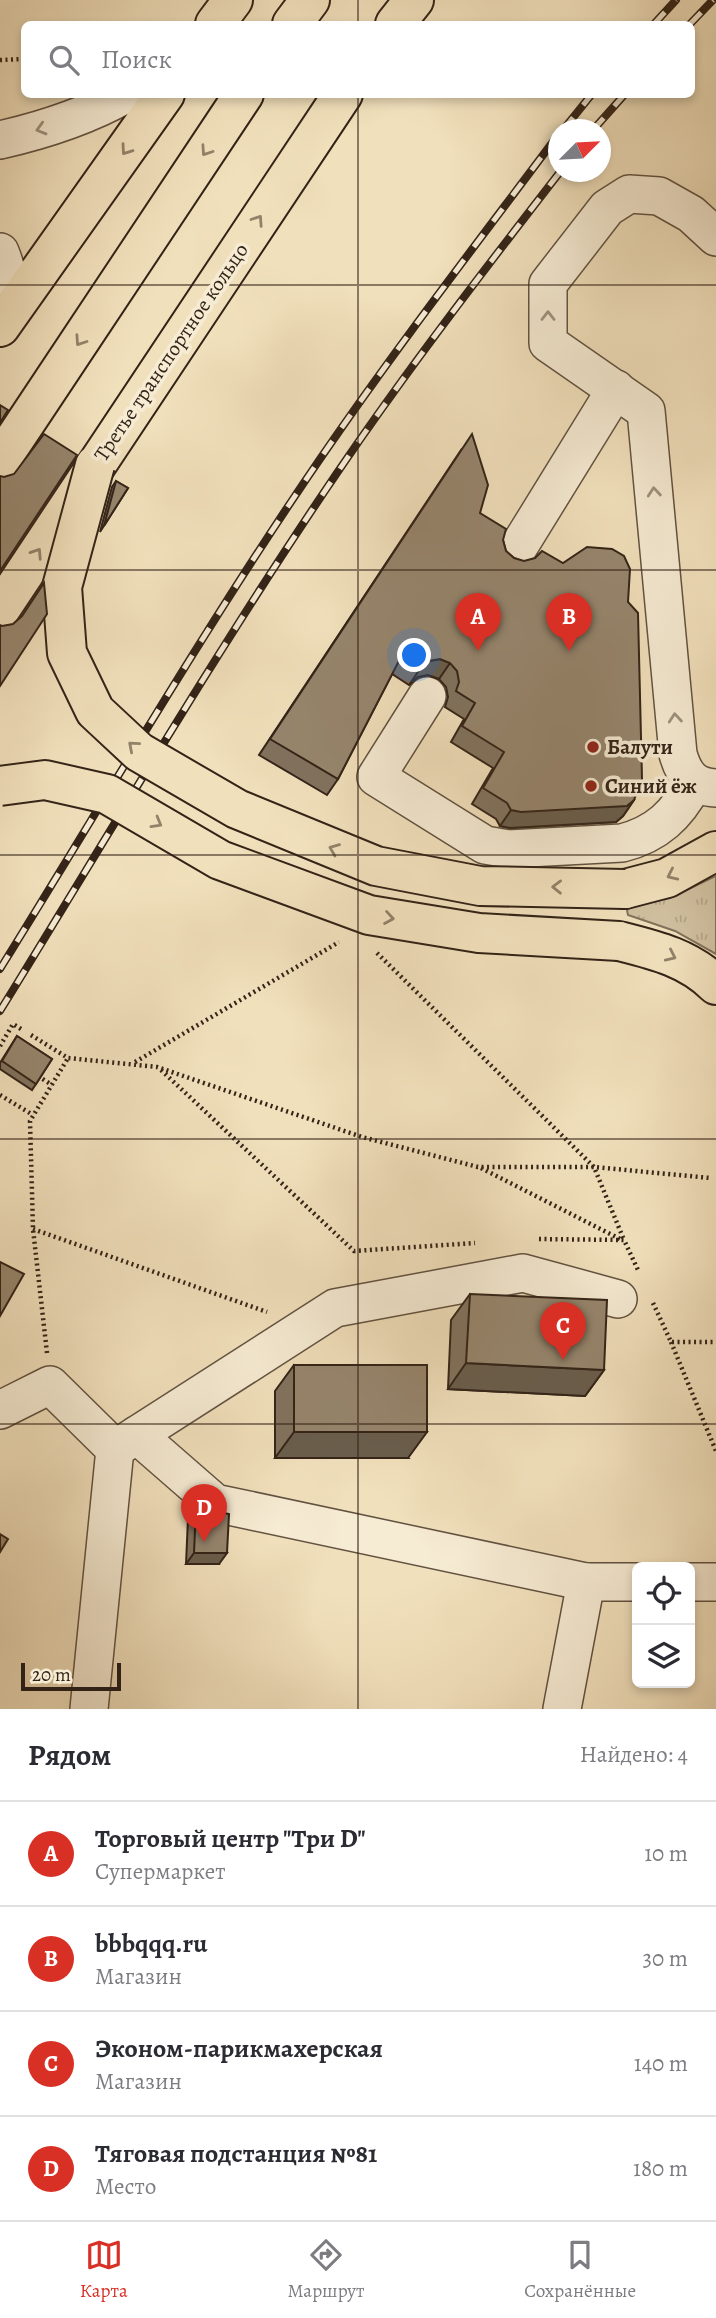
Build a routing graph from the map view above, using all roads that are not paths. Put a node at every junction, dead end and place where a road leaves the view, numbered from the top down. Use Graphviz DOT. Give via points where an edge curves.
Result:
graph roads {
  1 [pos="310,0"];
  2 [pos="414,0"];
  3 [pos="294,21"];
  4 [pos="397,21"];
  5 [pos="117,98"];
  6 [pos="162,98"];
  7 [pos="241,98"];
  8 [pos="340,98"];
  9 [pos="0,140"];
  10 [pos="716,237"];
  11 [pos="0,252"];
  12 [pos="0,321"];
  13 [pos="0,327"];
  14 [pos="616,389"];
  15 [pos="0,461"];
  16 [pos="95,465"];
  17 [pos="513,556"];
  18 [pos="0,610"];
  19 [pos="426,696"];
  20 [pos="705,785"];
  21 [pos="0,786"];
  22 [pos="716,851"];
  23 [pos="716,985"];
  24 [pos="636,1290"];
  25 [pos="0,1410"];
  26 [pos="126,1442"];
  27 [pos="586,1582"];
  28 [pos="632,1582"];
  29 [pos="695,1582"];
  30 [pos="716,1582"];
  31 [pos="89,1709"];
  32 [pos="562,1709"];
  1 -- 3 [label="main road"];
  2 -- 4 [label="main road"];
  5 -- 9 [label="street, one-way" via="62,123"];
  6 -- 13 [label="main road, one-way"];
  7 -- 15 [label="main road, one-way"];
  16 -- 8 [label="main road, Третье транспортное кольцо, one-way"];
  14 -- 10 [label="street, one-way" via="548,343 548,284 607,208 629,194 659,196 691,214"];
  11 -- 12 [label="street" via="10,294"];
  14 -- 17 [label="street"];
  20 -- 14 [label="street, one-way" via="683,772 678,754 646,411"];
  18 -- 16 [label="main road, Третье транспортное кольцо, one-way"];
  22 -- 16 [label="main road, one-way, bridge" via="667,878 625,889 480,886 376,866 237,809 139,752 95,711 67,653 62,587"];
  19 -- 20 [label="street" via="376,777 485,845 509,849 638,839 655,832"];
  21 -- 23 [label="main road, one-way, bridge" via="45,780 107,794 220,860 369,915 480,933 619,942 666,952"];
  24 -- 26 [label="street" via="523,1273 335,1308"];
  25 -- 26 [label="street" via="50,1385"];
  26 -- 27 [label="street" via="215,1503"];
  26 -- 31 [label="street"];
  27 -- 28 [label="street"];
  27 -- 32 [label="street"];
  29 -- 30 [label="street"];
}
